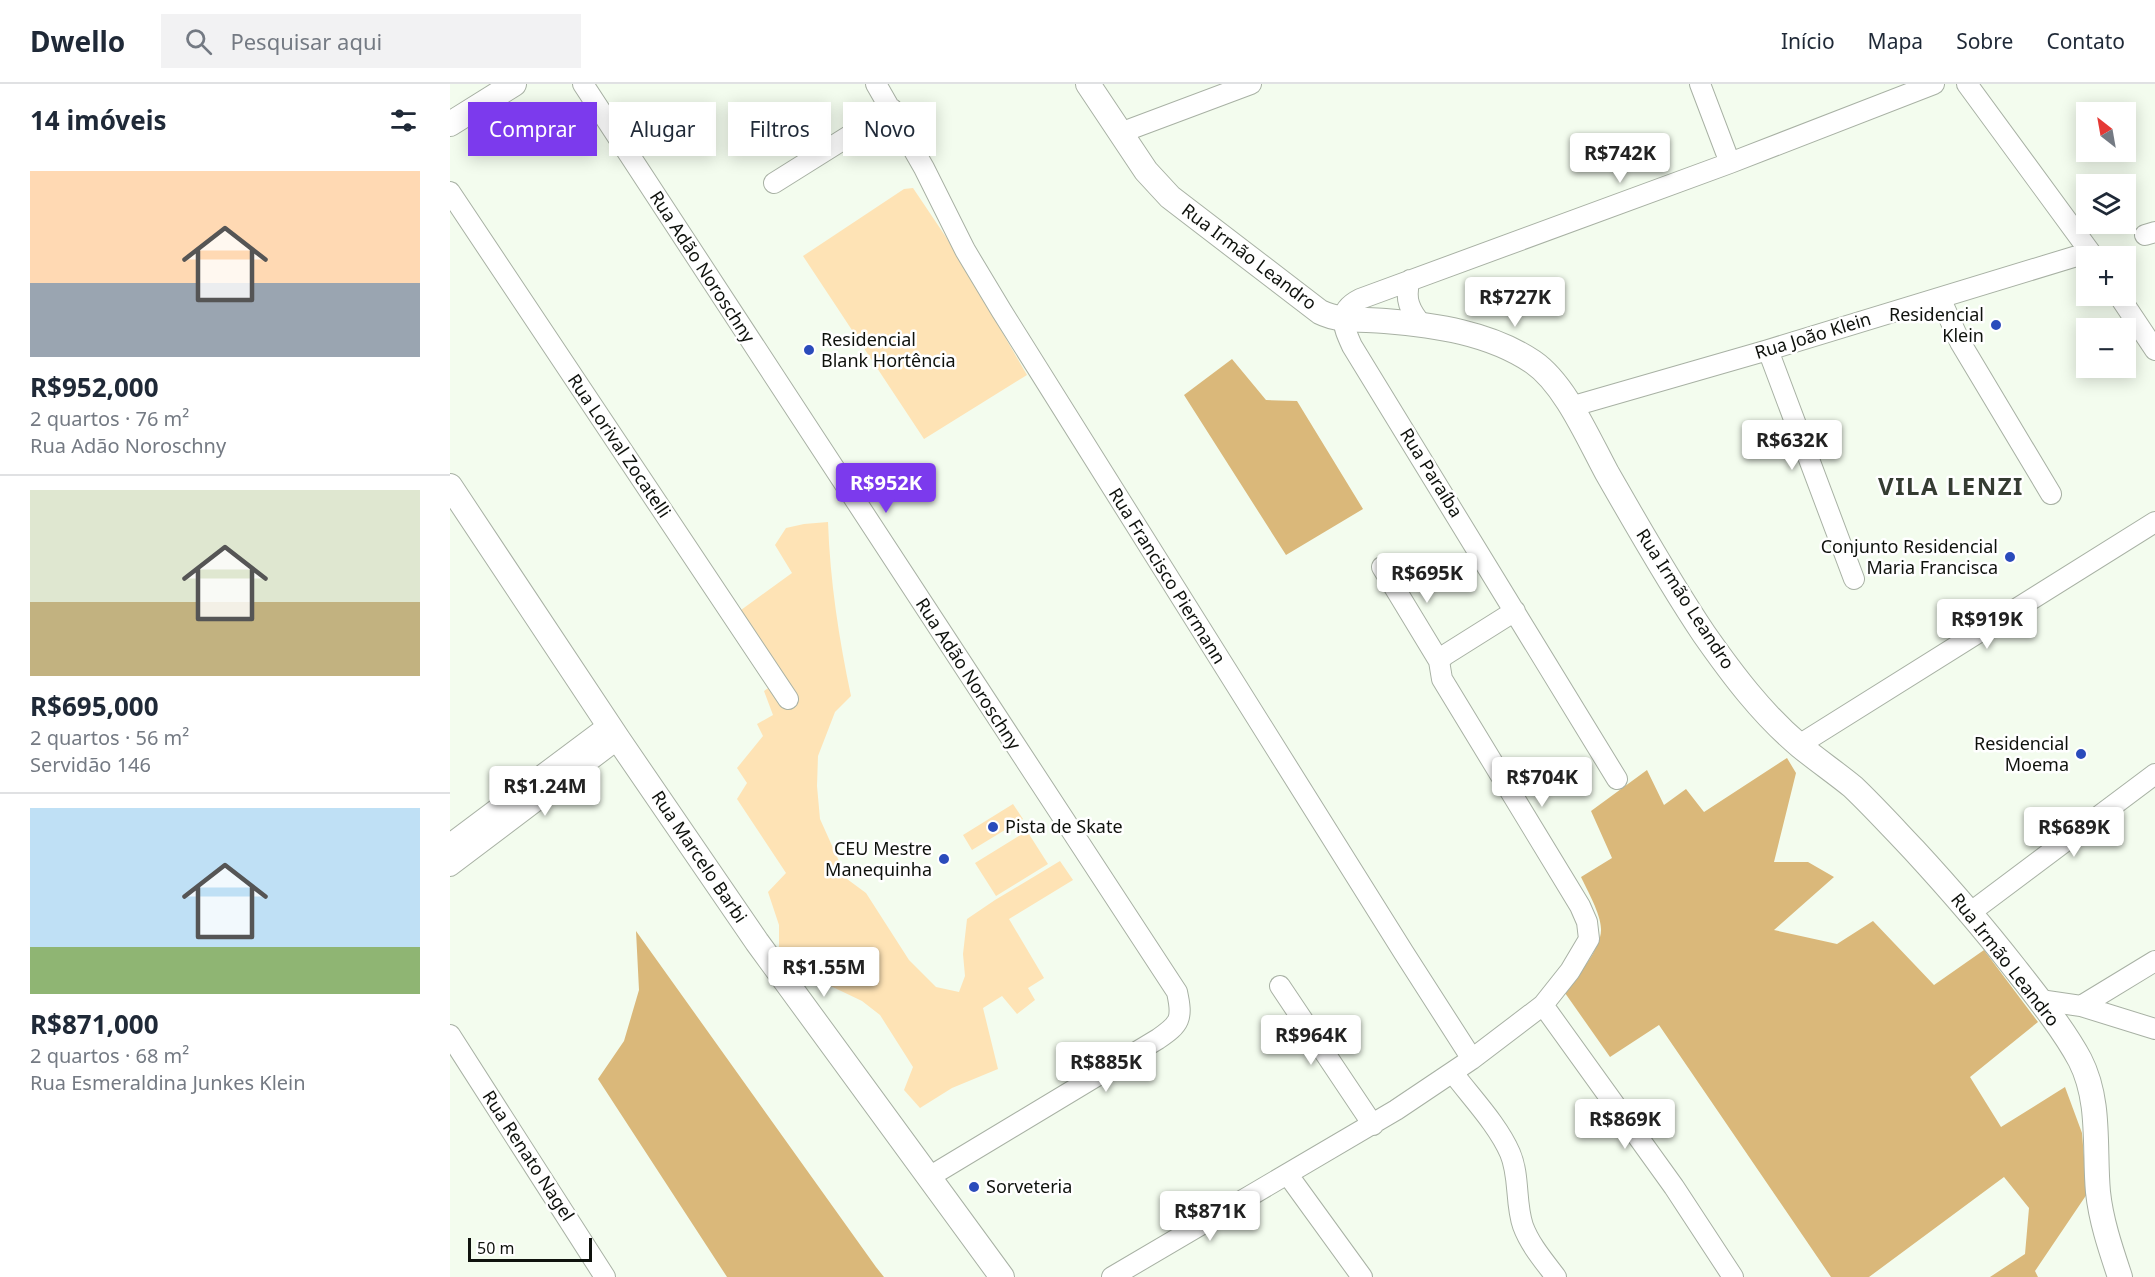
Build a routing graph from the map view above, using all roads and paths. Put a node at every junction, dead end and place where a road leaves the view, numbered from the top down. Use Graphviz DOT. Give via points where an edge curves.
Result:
graph roads {
  1 [pos="514,84"];
  2 [pos="583,84"];
  3 [pos="876,84"];
  4 [pos="1088,84"];
  5 [pos="1251,84"];
  6 [pos="1700,84"];
  7 [pos="1934,84"];
  8 [pos="1967,84"];
  9 [pos="888,102"];
  10 [pos="450,124"];
  11 [pos="1120,133"];
  12 [pos="843,140"];
  13 [pos="917,156"];
  14 [pos="1730,163"];
  15 [pos="774,183"];
  16 [pos="450,192"];
  17 [pos="2086,246"];
  18 [pos="2076,259"];
  19 [pos="1410,280"];
  20 [pos="1940,298"];
  21 [pos="2126,306"];
  22 [pos="1342,319"];
  23 [pos="1422,325"];
  24 [pos="1768,350"];
  25 [pos="2155,350"];
  26 [pos="1570,407"];
  27 [pos="450,486"];
  28 [pos="2051,494"];
  29 [pos="2155,522"];
  30 [pos="1382,567"];
  31 [pos="1854,579"];
  32 [pos="1515,611"];
  33 [pos="1439,661"];
  34 [pos="788,699"];
  35 [pos="614,732"];
  36 [pos="1800,745"];
  37 [pos="2155,774"];
  38 [pos="1617,779"];
  39 [pos="450,844"];
  40 [pos="450,866"];
  41 [pos="1971,912"];
  42 [pos="2155,961"];
  43 [pos="1280,986"];
  44 [pos="2040,1000"];
  45 [pos="1544,1005"];
  46 [pos="2081,1006"];
  47 [pos="2155,1029"];
  48 [pos="450,1035"];
  49 [pos="1472,1059"];
  50 [pos="1453,1073"];
  51 [pos="1373,1125"];
  52 [pos="1288,1175"];
  53 [pos="930,1177"];
  54 [pos="605,1277"];
  55 [pos="1002,1277"];
  56 [pos="1112,1277"];
  57 [pos="1362,1277"];
  58 [pos="1556,1277"];
  59 [pos="1733,1277"];
  60 [pos="2120,1277"];
  1 -- 10 [label="street"];
  2 -- 53 [label="street, Rua Adão Noroschny" via="1177,992 1181,1009 1175,1027 1158,1040"];
  3 -- 9 [label="street, Rua Francisco Piermann"];
  4 -- 11 [label="street, Rua Irmão Leandro"];
  5 -- 11 [label="street"];
  6 -- 14 [label="street"];
  7 -- 14 [label="street"];
  8 -- 17 [label="street"];
  11 -- 22 [label="street, Rua Irmão Leandro" via="1170,197 1320,312"];
  12 -- 15 [label="street"];
  13 -- 49 [label="street, Rua Francisco Piermann" via="1000,310"];
  14 -- 19 [label="street"];
  16 -- 34 [label="street, Rua Lorival Zocatelli"];
  18 -- 20 [label="street, Rua João Klein"];
  19 -- 22 [label="street" via="1353,302"];
  19 -- 23 [label="street" via="1407,300"];
  20 -- 24 [label="street, Rua João Klein"];
  20 -- 28 [label="street" via="1960,342"];
  21 -- 25 [label="street"];
  22 -- 23 [label="street, Rua Irmão Leandro"];
  22 -- 32 [label="street, Rua Paraíba" via="1358,355"];
  23 -- 26 [label="street, Rua Irmão Leandro" via="1475,336 1523,356 1544,370"];
  24 -- 26 [label="street, Rua João Klein"];
  24 -- 31 [label="street"];
  26 -- 36 [label="street, Rua Irmão Leandro" via="1660,565 1704,633 1740,684"];
  27 -- 35 [label="street, Rua Marcelo Barbi"];
  29 -- 36 [label="street"];
  30 -- 33 [label="street"];
  32 -- 33 [label="street"];
  32 -- 38 [label="street, Rua Paraíba"];
  33 -- 45 [label="street" via="1442,679 1587,922 1589,939"];
  35 -- 39 [label="street"];
  35 -- 40 [label="street"];
  35 -- 53 [label="street, Rua Marcelo Barbi" via="757,942"];
  36 -- 41 [label="street, Rua Irmão Leandro" via="1854,788"];
  37 -- 41 [label="street"];
  41 -- 44 [label="street, Rua Irmão Leandro"];
  42 -- 46 [label="street"];
  43 -- 51 [label="street"];
  44 -- 46 [label="street"];
  44 -- 60 [label="street, Rua Irmão Leandro" via="2080,1060 2089,1082 2095,1108 2098,1194"];
  45 -- 49 [label="street"];
  45 -- 59 [label="street" via="1674,1186"];
  46 -- 47 [label="street"];
  48 -- 54 [label="street, Rua Renato Nagel"];
  49 -- 50 [label="street"];
  50 -- 51 [label="street"];
  50 -- 58 [label="street" via="1503,1139 1515,1171 1523,1226"];
  51 -- 52 [label="street"];
  52 -- 56 [label="street"];
  52 -- 57 [label="street"];
  53 -- 55 [label="street, Rua Marcelo Barbi"];
}
